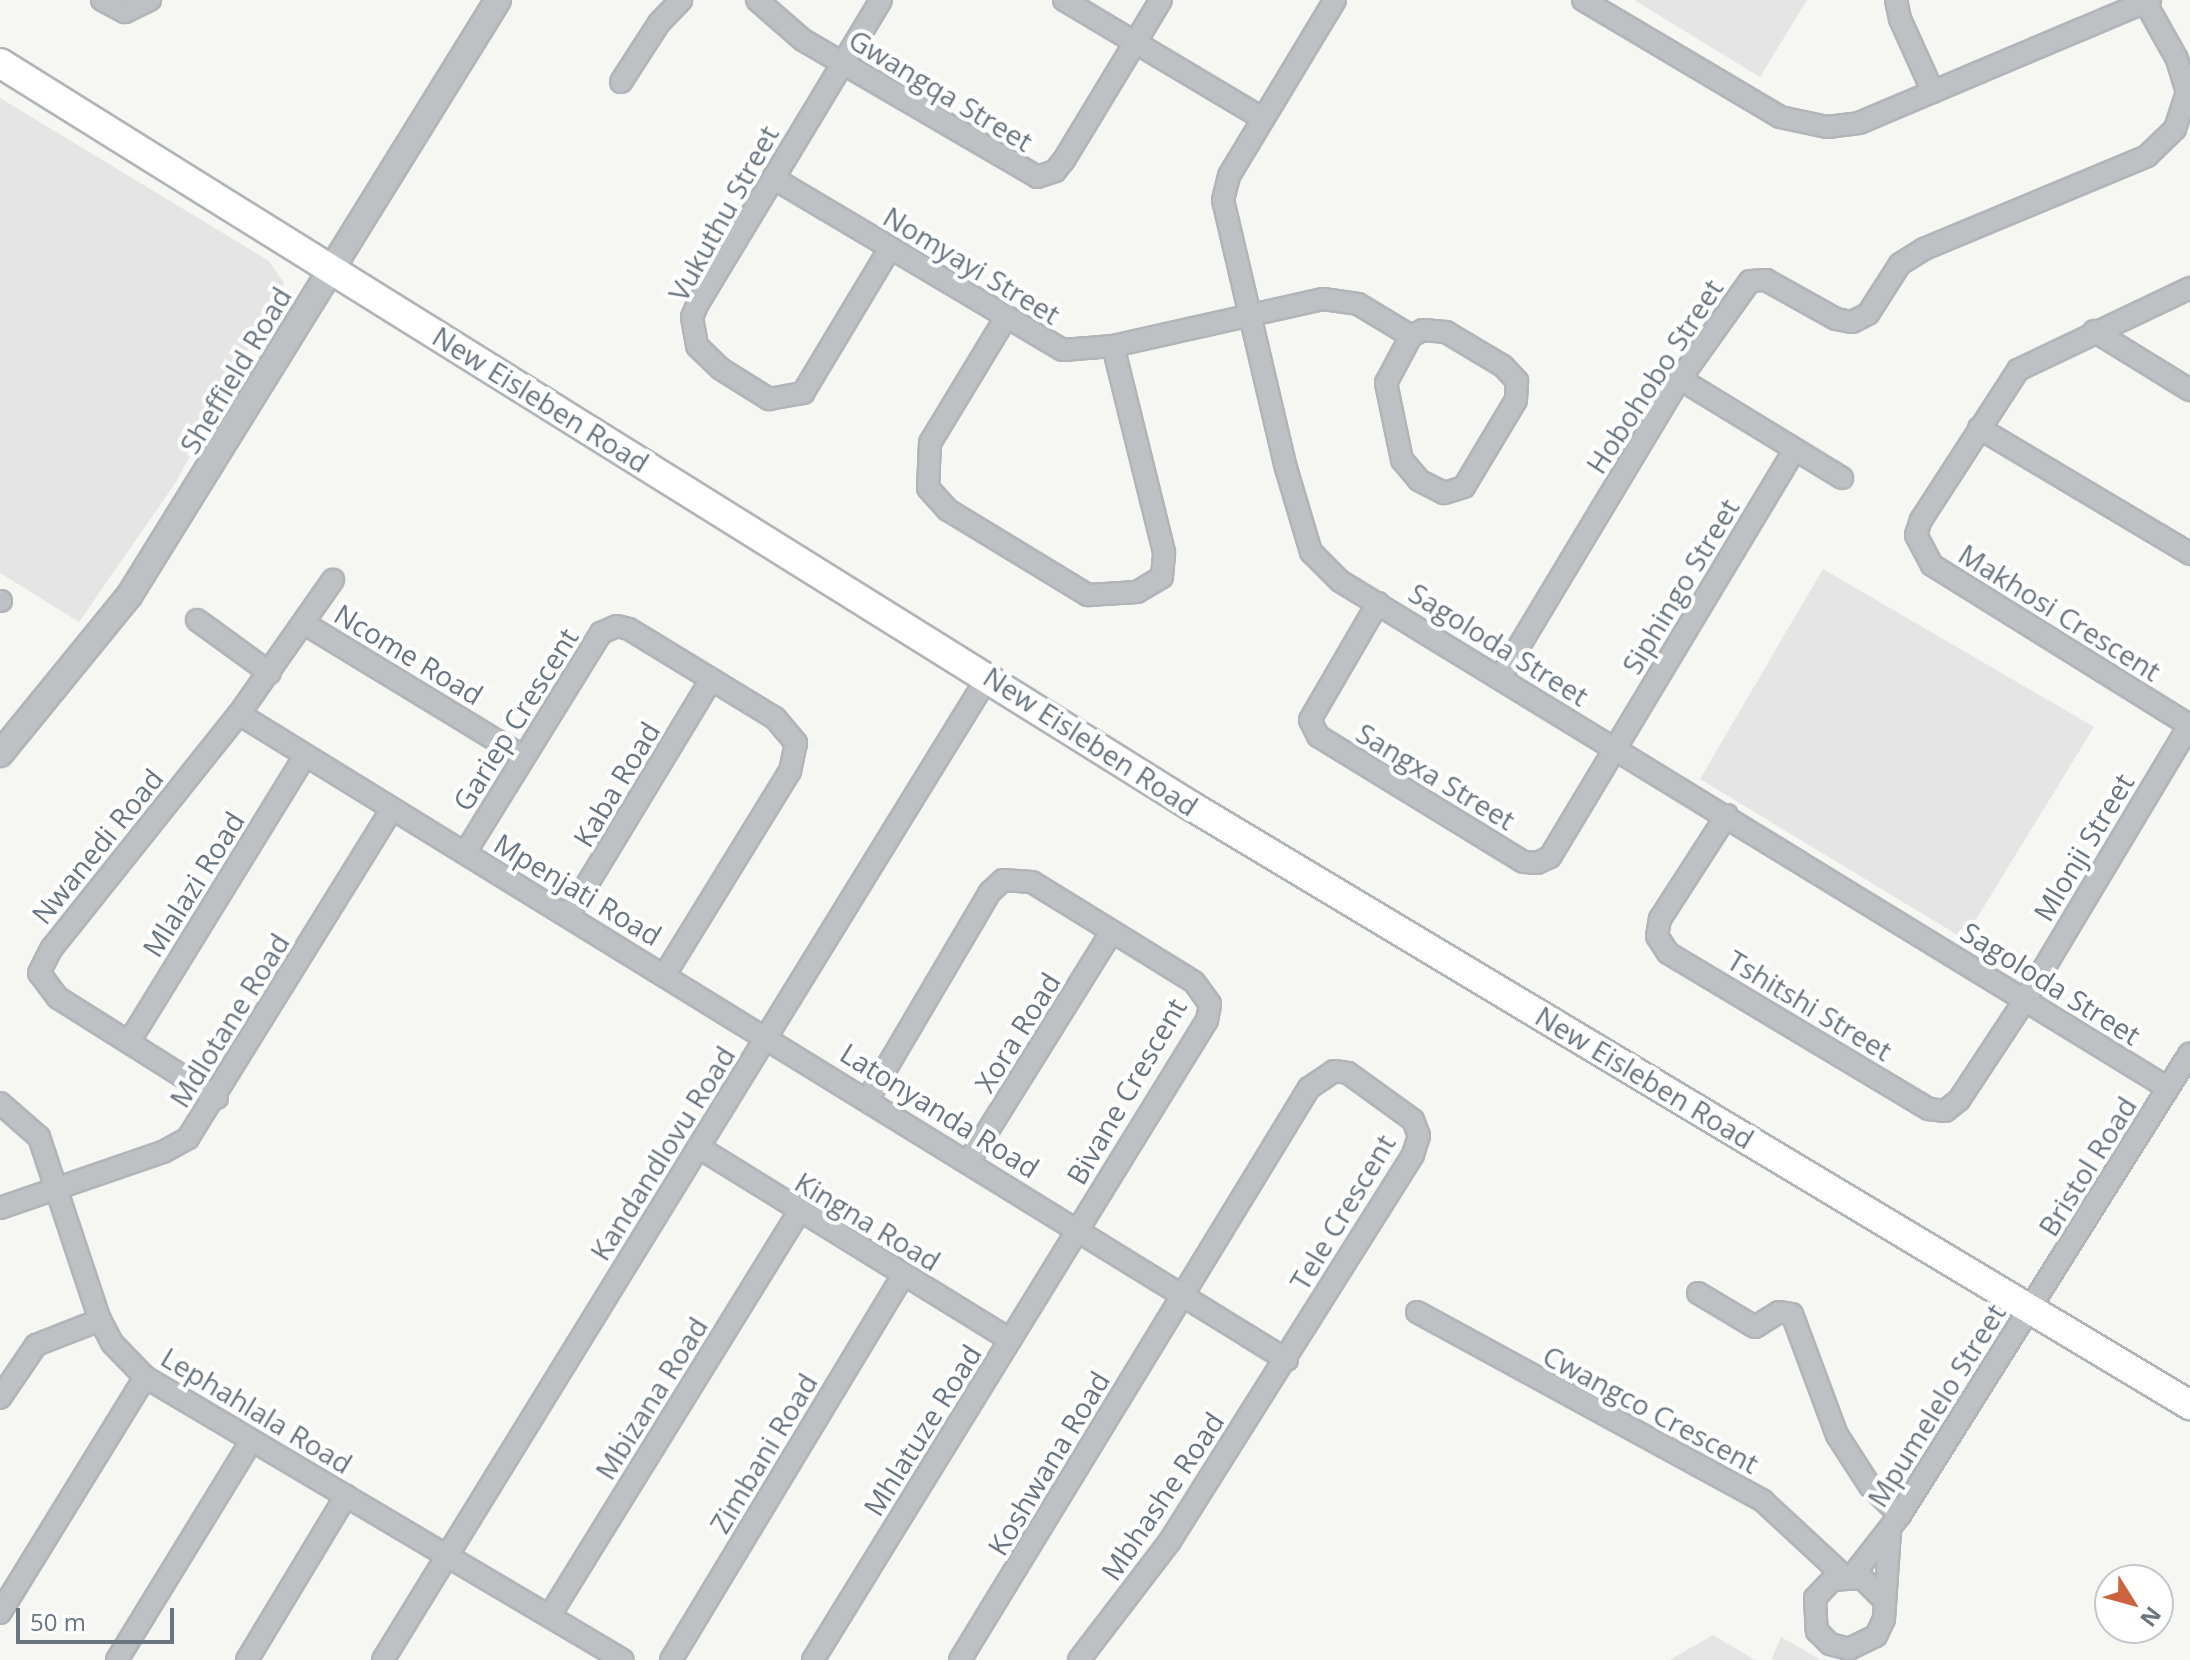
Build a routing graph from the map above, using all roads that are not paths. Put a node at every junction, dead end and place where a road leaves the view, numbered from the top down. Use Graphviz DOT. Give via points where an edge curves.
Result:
graph roads {
  1 [pos="102,0"];
  2 [pos="150,0"];
  3 [pos="498,0"];
  4 [pos="681,0"];
  5 [pos="757,0"];
  6 [pos="881,0"];
  7 [pos="1064,0"];
  8 [pos="1161,0"];
  9 [pos="1335,0"];
  10 [pos="1583,0"];
  11 [pos="1896,0"];
  12 [pos="2148,1"];
  13 [pos="1136,43"];
  14 [pos="0,63"];
  15 [pos="842,64"];
  16 [pos="621,82"];
  17 [pos="1933,92"];
  18 [pos="2188,93"];
  19 [pos="1262,118"];
  20 [pos="773,178"];
  21 [pos="890,248"];
  22 [pos="333,267"];
  23 [pos="2190,288"];
  24 [pos="1248,314"];
  25 [pos="1005,319"];
  26 [pos="2094,331"];
  27 [pos="1411,336"];
  28 [pos="1113,346"];
  29 [pos="1680,379"];
  30 [pos="2190,390"];
  31 [pos="1979,428"];
  32 [pos="1793,452"];
  33 [pos="1842,478"];
  34 [pos="2190,554"];
  35 [pos="333,580"];
  36 [pos="1378,603"];
  37 [pos="197,620"];
  38 [pos="305,624"];
  39 [pos="270,673"];
  40 [pos="989,675"];
  41 [pos="1500,678"];
  42 [pos="711,680"];
  43 [pos="239,714"];
  44 [pos="2190,724"];
  45 [pos="1615,749"];
  46 [pos="0,754"];
  47 [pos="305,756"];
  48 [pos="524,757"];
  49 [pos="392,809"];
  50 [pos="1727,815"];
  51 [pos="465,853"];
  52 [pos="568,916"];
  53 [pos="1111,933"];
  54 [pos="665,974"];
  55 [pos="2025,1000"];
  56 [pos="767,1036"];
  57 [pos="129,1042"];
  58 [pos="2190,1053"];
  59 [pos="2168,1088"];
  60 [pos="217,1098"];
  61 [pos="868,1099"];
  62 [pos="0,1103"];
  63 [pos="698,1147"];
  64 [pos="969,1161"];
  65 [pos="55,1187"];
  66 [pos="0,1208"];
  67 [pos="799,1212"];
  68 [pos="1078,1229"];
  69 [pos="903,1275"];
  70 [pos="1698,1293"];
  71 [pos="1183,1295"];
  72 [pos="2030,1308"];
  73 [pos="1417,1312"];
  74 [pos="100,1320"];
  75 [pos="1010,1340"];
  76 [pos="1287,1360"];
  77 [pos="145,1377"];
  78 [pos="0,1398"];
  79 [pos="2190,1405"];
  80 [pos="251,1441"];
  81 [pos="346,1496"];
  82 [pos="1895,1523"];
  83 [pos="449,1555"];
  84 [pos="1848,1576"];
  85 [pos="1883,1599"];
  86 [pos="2,1606"];
  87 [pos="550,1615"];
  88 [pos="385,1659"];
  89 [pos="117,1660"];
  90 [pos="247,1660"];
  91 [pos="623,1660"];
  92 [pos="671,1660"];
  93 [pos="813,1660"];
  94 [pos="960,1660"];
  95 [pos="1079,1660"];
  1 -- 2 [label="street" via="125,12"];
  3 -- 22 [label="street, Sheffield Road"];
  4 -- 16 [label="street" via="659,23"];
  5 -- 15 [label="street, Gwangqa Street" via="790,31"];
  6 -- 15 [label="street"];
  7 -- 13 [label="street"];
  8 -- 13 [label="street, Gwangqa Street"];
  9 -- 19 [label="street, Sagoloda Street"];
  10 -- 17 [label="street" via="1780,117 1827,127 1859,123"];
  11 -- 17 [label="street"];
  12 -- 17 [label="street"];
  12 -- 18 [label="street, Hobohobo Street"];
  13 -- 15 [label="street, Gwangqa Street" via="1064,160 1055,171 1037,177"];
  13 -- 19 [label="street"];
  14 -- 22 [label="main road, New Eisleben Road"];
  15 -- 20 [label="street, Vukuthu Street"];
  18 -- 29 [label="street, Hobohobo Street" via="2175,129 2147,156 1924,249 1900,264 1868,314 1852,322 1836,319 1766,280 1750,281"];
  19 -- 24 [label="street, Sagoloda Street" via="1229,176 1223,200"];
  20 -- 21 [label="street, Nomyayi Street"];
  20 -- 21 [label="street, Vukuthu Street" via="692,317 697,346 705,357 759,394 779,401 803,393"];
  21 -- 25 [label="street, Nomyayi Street"];
  22 -- 40 [label="main road, New Eisleben Road"];
  22 -- 46 [label="street, Sheffield Road" via="129,596"];
  23 -- 26 [label="street, Makhosi Crescent"];
  24 -- 27 [label="street, Nomyayi Street" via="1323,299 1358,304"];
  24 -- 28 [label="street, Nomyayi Street"];
  24 -- 36 [label="street, Sagoloda Street" via="1311,552 1340,581"];
  25 -- 28 [label="street, Nomyayi Street" via="1063,350"];
  25 -- 28 [label="street" via="930,443 928,488 948,510 1088,595 1137,592 1162,577 1164,552"];
  26 -- 30 [label="street"];
  26 -- 31 [label="street, Makhosi Crescent" via="2018,370"];
  27 -- 27 [label="street" via="1423,330 1446,332 1503,366 1517,381 1516,400 1464,487 1444,493 1419,480 1402,460 1389,399 1386,383"];
  29 -- 32 [label="street"];
  29 -- 41 [label="street, Hobohobo Street"];
  31 -- 34 [label="street"];
  31 -- 44 [label="street, Makhosi Crescent" via="1921,520 1916,535 1925,558"];
  32 -- 33 [label="street"];
  32 -- 45 [label="street, Siphingo Street"];
  35 -- 38 [label="street, Nwanedi Road"];
  36 -- 41 [label="street, Sagoloda Street"];
  36 -- 45 [label="street, Sangxa Street" via="1310,720 1318,736 1524,862 1537,863 1550,857"];
  37 -- 39 [label="street"];
  38 -- 39 [label="street, Nwanedi Road"];
  38 -- 48 [label="street, Ncome Road"];
  39 -- 43 [label="street, Nwanedi Road"];
  40 -- 56 [label="street, Kandandlovu Road"];
  40 -- 72 [label="main road, New Eisleben Road" via="1193,807"];
  41 -- 45 [label="street, Sagoloda Street"];
  42 -- 48 [label="street, Gariep Crescent" via="629,629 610,627 594,642"];
  42 -- 52 [label="street, Kaba Road"];
  42 -- 54 [label="street, Gariep Crescent" via="782,724 796,743 796,758"];
  43 -- 47 [label="street, Mpenjati Road"];
  43 -- 57 [label="street, Nwanedi Road" via="39,973 48,989"];
  44 -- 55 [label="street, Mlonji Street"];
  45 -- 50 [label="street, Sagoloda Street"];
  47 -- 49 [label="street, Mpenjati Road"];
  47 -- 57 [label="street, Mlalazi Road"];
  48 -- 51 [label="street, Gariep Crescent"];
  49 -- 51 [label="street, Mpenjati Road"];
  49 -- 60 [label="street, Mdlotane Road"];
  50 -- 55 [label="street, Sagoloda Street"];
  50 -- 55 [label="street, Tshitshi Street" via="1660,919 1657,936 1668,953 1937,1110 1945,1111 1959,1100"];
  51 -- 52 [label="street, Mpenjati Road"];
  52 -- 54 [label="street, Mpenjati Road"];
  53 -- 61 [label="street, Bivane Crescent" via="1032,882 1013,878 997,884"];
  53 -- 64 [label="street, Xora Road"];
  53 -- 68 [label="street, Bivane Crescent" via="1201,987 1209,1013"];
  54 -- 56 [label="street, Mpenjati Road"];
  55 -- 59 [label="street, Sagoloda Street"];
  56 -- 61 [label="street, Latonyanda Road"];
  56 -- 63 [label="street, Kandandlovu Road"];
  57 -- 60 [label="street, Nwanedi Road"];
  58 -- 59 [label="street, Bristol Road"];
  59 -- 72 [label="street, Bristol Road"];
  60 -- 65 [label="street, Mdlotane Road" via="177,1146"];
  61 -- 64 [label="street, Latonyanda Road"];
  62 -- 65 [label="street, Lephahlala Road" via="32,1126"];
  63 -- 67 [label="street, Kingna Road"];
  63 -- 83 [label="street, Kandandlovu Road"];
  64 -- 68 [label="street, Latonyanda Road"];
  65 -- 66 [label="street, Mdlotane Road"];
  65 -- 74 [label="street, Lephahlala Road"];
  67 -- 69 [label="street, Kingna Road"];
  67 -- 87 [label="street, Mbizana Road"];
  68 -- 71 [label="street, Latonyanda Road"];
  68 -- 75 [label="street, Mhlatuze Road"];
  69 -- 75 [label="street, Kingna Road"];
  69 -- 92 [label="street, Zimbani Road"];
  70 -- 82 [label="street" via="1755,1327 1779,1312 1792,1314 1837,1435"];
  71 -- 76 [label="street, Latonyanda Road"];
  71 -- 76 [label="street, Tele Crescent" via="1309,1088 1334,1071 1348,1073 1413,1120 1416,1147"];
  71 -- 94 [label="street, Koshwana Road"];
  72 -- 79 [label="main road, New Eisleben Road"];
  72 -- 82 [label="street, Mpumelelo Street"];
  73 -- 84 [label="street, Cwangco Crescent" via="1763,1501"];
  74 -- 77 [label="street, Lephahlala Road" via="112,1343"];
  74 -- 78 [label="street" via="36,1345"];
  75 -- 93 [label="street, Mhlatuze Road"];
  76 -- 95 [label="street, Mbhashe Road" via="1170,1541"];
  77 -- 80 [label="street, Lephahlala Road"];
  77 -- 86 [label="street"];
  80 -- 81 [label="street, Lephahlala Road"];
  80 -- 89 [label="street"];
  81 -- 83 [label="street, Lephahlala Road"];
  81 -- 90 [label="street"];
  82 -- 84 [label="street, Mpumelelo Street"];
  82 -- 85 [label="street, Mpumelelo Street"];
  83 -- 87 [label="street, Lephahlala Road"];
  83 -- 88 [label="street, Kandandlovu Road"];
  84 -- 85 [label="street" via="1871,1583"];
  84 -- 85 [label="street" via="1822,1587 1812,1610 1817,1631 1830,1644 1849,1649 1876,1636 1884,1619"];
  87 -- 91 [label="street, Lephahlala Road"];
}
